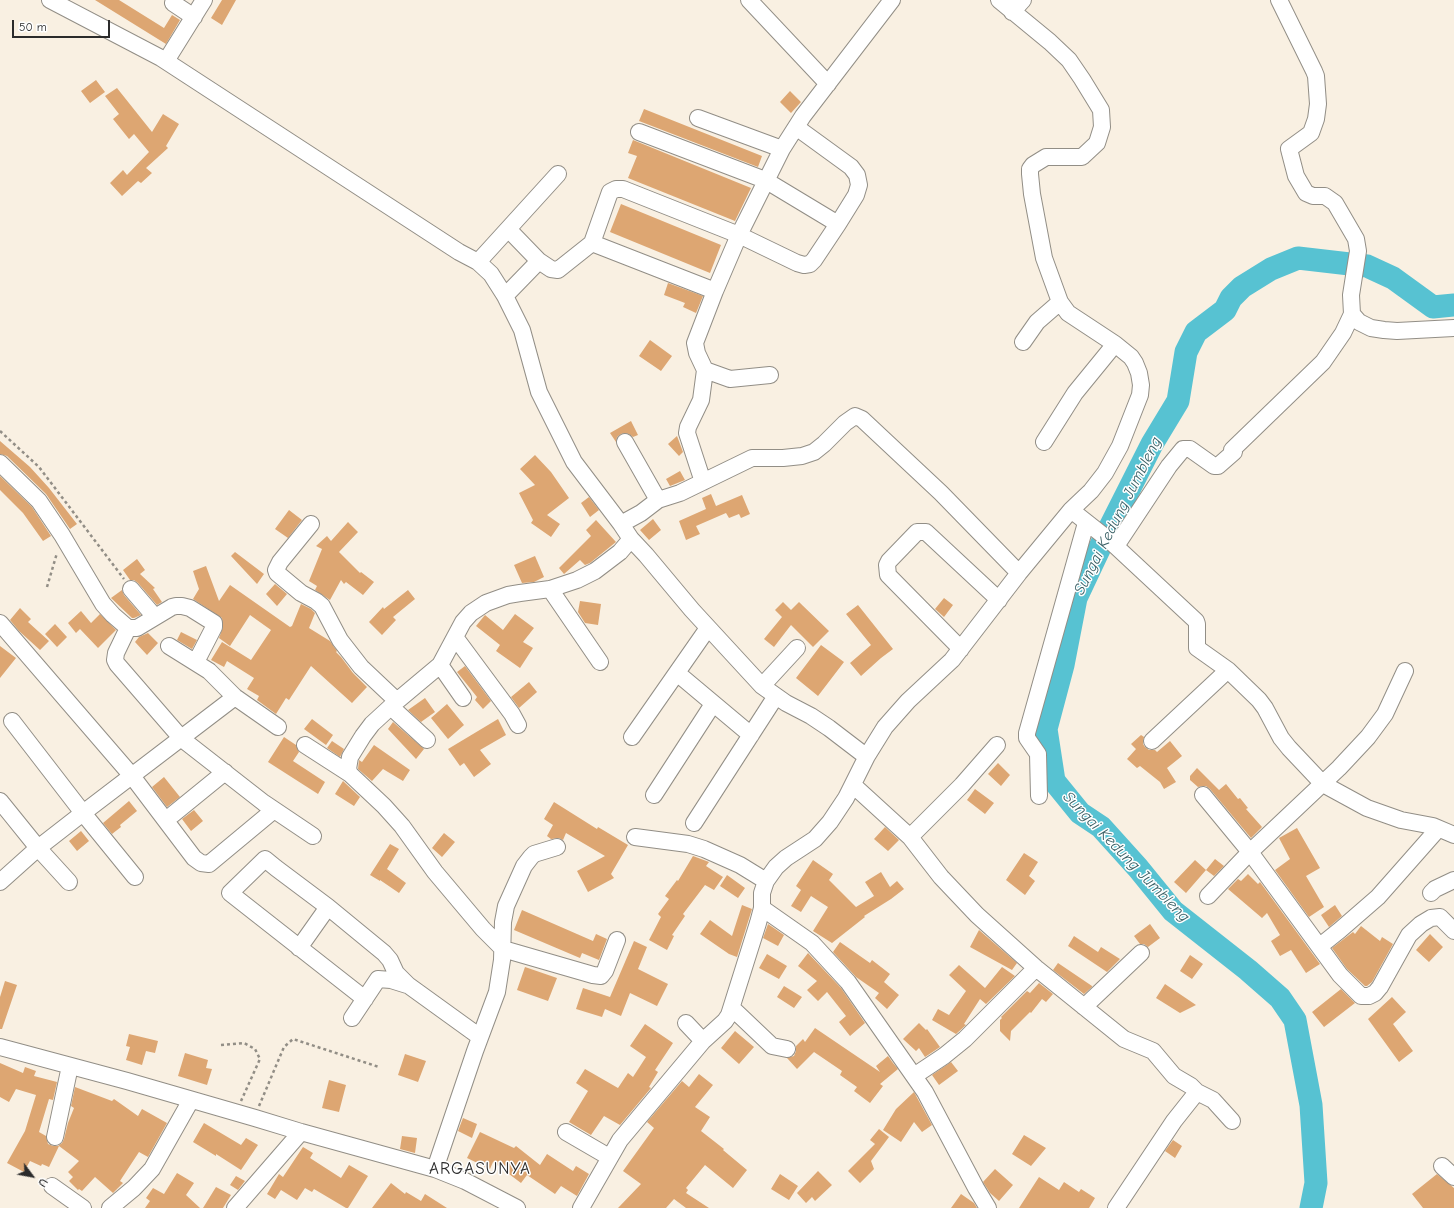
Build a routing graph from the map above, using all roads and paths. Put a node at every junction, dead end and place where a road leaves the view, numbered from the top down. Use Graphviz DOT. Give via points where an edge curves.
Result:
graph roads {
  1 [pos="50,0"];
  2 [pos="204,0"];
  3 [pos="749,0"];
  4 [pos="892,0"];
  5 [pos="999,0"];
  6 [pos="1023,0"];
  7 [pos="1279,0"];
  8 [pos="173,3"];
  9 [pos="1012,12"];
  10 [pos="194,16"];
  11 [pos="166,61"];
  12 [pos="828,84"];
  13 [pos="698,118"];
  14 [pos="796,127"];
  15 [pos="639,132"];
  16 [pos="782,149"];
  17 [pos="558,174"];
  18 [pos="765,180"];
  19 [pos="838,224"];
  20 [pos="508,229"];
  21 [pos="739,235"];
  22 [pos="592,243"];
  23 [pos="539,261"];
  24 [pos="478,262"];
  25 [pos="715,291"];
  26 [pos="505,296"];
  27 [pos="1060,302"];
  28 [pos="1352,314"];
  29 [pos="1454,328"];
  30 [pos="1023,342"];
  31 [pos="1115,344"];
  32 [pos="705,370"];
  33 [pos="770,375"];
  34 [pos="0,431"];
  35 [pos="625,442"];
  36 [pos="1044,442"];
  37 [pos="0,462"];
  38 [pos="703,482"];
  39 [pos="658,500"];
  40 [pos="1071,510"];
  41 [pos="311,524"];
  42 [pos="621,524"];
  43 [pos="1089,525"];
  44 [pos="62,535"];
  45 [pos="631,539"];
  46 [pos="1112,543"];
  47 [pos="1019,573"];
  48 [pos="47,587"];
  49 [pos="131,589"];
  50 [pos="550,590"];
  51 [pos="999,600"];
  52 [pos="155,617"];
  53 [pos="0,623"];
  54 [pos="128,628"];
  55 [pos="708,628"];
  56 [pos="455,637"];
  57 [pos="169,646"];
  58 [pos="796,648"];
  59 [pos="961,649"];
  60 [pos="196,662"];
  61 [pos="600,662"];
  62 [pos="440,665"];
  63 [pos="1228,670"];
  64 [pos="1405,671"];
  65 [pos="677,673"];
  66 [pos="762,686"];
  67 [pos="776,696"];
  68 [pos="235,697"];
  69 [pos="464,698"];
  70 [pos="394,704"];
  71 [pos="713,704"];
  72 [pos="12,721"];
  73 [pos="518,725"];
  74 [pos="278,727"];
  75 [pos="751,735"];
  76 [pos="632,736"];
  77 [pos="182,739"];
  78 [pos="427,740"];
  79 [pos="1152,741"];
  80 [pos="305,745"];
  81 [pos="997,745"];
  82 [pos="867,756"];
  83 [pos="225,772"];
  84 [pos="350,774"];
  85 [pos="132,776"];
  86 [pos="1323,784"];
  87 [pos="853,785"];
  88 [pos="654,795"];
  89 [pos="1202,795"];
  90 [pos="1039,796"];
  91 [pos="0,801"];
  92 [pos="274,810"];
  93 [pos="83,813"];
  94 [pos="166,820"];
  95 [pos="694,823"];
  96 [pos="1438,829"];
  97 [pos="1454,835"];
  98 [pos="313,836"];
  99 [pos="910,836"];
  100 [pos="635,837"];
  101 [pos="557,847"];
  102 [pos="38,848"];
  103 [pos="1250,852"];
  104 [pos="135,877"];
  105 [pos="1454,880"];
  106 [pos="766,881"];
  107 [pos="0,882"];
  108 [pos="69,882"];
  109 [pos="1431,893"];
  110 [pos="1208,896"];
  111 [pos="328,907"];
  112 [pos="762,908"];
  113 [pos="1454,931"];
  114 [pos="617,940"];
  115 [pos="1320,946"];
  116 [pos="299,948"];
  117 [pos="503,949"];
  118 [pos="1141,952"];
  119 [pos="1036,968"];
  120 [pos="408,985"];
  121 [pos="364,999"];
  122 [pos="1084,1007"];
  123 [pos="732,1008"];
  124 [pos="352,1018"];
  125 [pos="686,1023"];
  126 [pos="480,1037"];
  127 [pos="703,1041"];
  128 [pos="221,1045"];
  129 [pos="0,1047"];
  130 [pos="787,1049"];
  131 [pos="70,1066"];
  132 [pos="379,1067"];
  133 [pos="914,1076"];
  134 [pos="1197,1092"];
  135 [pos="191,1100"];
  136 [pos="236,1112"];
  137 [pos="255,1118"];
  138 [pos="1232,1121"];
  139 [pos="301,1132"];
  140 [pos="566,1132"];
  141 [pos="55,1137"];
  142 [pos="609,1157"];
  143 [pos="435,1169"];
  144 [pos="52,1186"];
  145 [pos="83,1208"];
  146 [pos="110,1208"];
  147 [pos="235,1208"];
  148 [pos="517,1208"];
  149 [pos="581,1208"];
  150 [pos="988,1208"];
  151 [pos="1116,1208"];
  1 -- 11 [label="street"];
  2 -- 10 [label="street"];
  3 -- 12 [label="street"];
  4 -- 12 [label="street"];
  5 -- 9 [label="street"];
  6 -- 9 [label="street"];
  7 -- 28 [label="street" via="1316,76 1318,104 1311,133 1289,149 1296,176 1306,193 1325,196 1335,203 1356,239 1358,251 1351,295"];
  8 -- 10 [label="street"];
  9 -- 27 [label="street" via="1069,60 1101,110 1102,127 1097,143 1082,157 1046,157 1037,161 1030,169 1044,258"];
  10 -- 11 [label="street"];
  11 -- 24 [label="street"];
  12 -- 14 [label="street"];
  13 -- 16 [label="street"];
  14 -- 16 [label="street"];
  14 -- 19 [label="street" via="857,175 859,185 856,195"];
  15 -- 18 [label="street"];
  16 -- 18 [label="street"];
  17 -- 20 [label="street"];
  18 -- 19 [label="street"];
  18 -- 21 [label="street"];
  19 -- 21 [label="street" via="814,260 804,265"];
  20 -- 23 [label="street"];
  20 -- 24 [label="street"];
  21 -- 22 [label="street" via="623,189 616,189 610,192"];
  21 -- 25 [label="street"];
  22 -- 23 [label="street" via="558,270 551,269"];
  22 -- 25 [label="street"];
  23 -- 26 [label="street"];
  24 -- 26 [label="street" via="491,274"];
  25 -- 32 [label="street" via="695,343"];
  26 -- 42 [label="street" via="522,330 539,392 574,462"];
  27 -- 30 [label="street" via="1037,322"];
  27 -- 31 [label="street" via="1068,314"];
  28 -- 29 [label="street" via="1359,322 1371,328 1384,330"];
  28 -- 46 [label="street" via="1343,333 1323,362 1218,466 1214,466 1190,449 1183,449"];
  31 -- 36 [label="street" via="1075,393"];
  31 -- 40 [label="street" via="1135,363 1141,385 1140,395 1120,446 1105,473"];
  32 -- 33 [label="street" via="730,379"];
  32 -- 38 [label="street" via="701,400 687,433"];
  34 -- 49 [label="path" via="39,467"];
  35 -- 39 [label="street"];
  37 -- 44 [label="street" via="39,501"];
  38 -- 39 [label="street"];
  38 -- 47 [label="street" via="752,458 782,458 814,452 845,423 857,416 941,493"];
  39 -- 42 [label="street"];
  40 -- 43 [label="street"];
  40 -- 47 [label="street"];
  41 -- 70 [label="street" via="280,562 277,573 322,606 340,640"];
  42 -- 45 [label="street"];
  43 -- 46 [label="street"];
  43 -- 90 [label="street" via="1027,733 1027,738 1038,754"];
  44 -- 48 [label="path"];
  44 -- 54 [label="street" via="104,604"];
  45 -- 50 [label="street" via="620,552 595,571"];
  45 -- 55 [label="street"];
  46 -- 63 [label="street" via="1196,621 1197,648"];
  47 -- 51 [label="street"];
  49 -- 52 [label="street"];
  50 -- 56 [label="street" via="520,592 486,604 471,613"];
  50 -- 61 [label="street"];
  51 -- 59 [label="street"];
  51 -- 59 [label="street" via="926,532 917,532 889,561 888,575"];
  52 -- 54 [label="street" via="137,628"];
  52 -- 60 [label="street" via="172,607 182,606 214,623"];
  53 -- 85 [label="street"];
  54 -- 77 [label="street" via="115,660"];
  55 -- 65 [label="street"];
  55 -- 66 [label="street"];
  56 -- 62 [label="street"];
  56 -- 73 [label="street"];
  57 -- 60 [label="street"];
  58 -- 66 [label="street"];
  59 -- 82 [label="street" via="895,715"];
  60 -- 68 [label="street"];
  62 -- 69 [label="street"];
  62 -- 70 [label="street"];
  63 -- 79 [label="street"];
  63 -- 86 [label="street" via="1260,700 1281,738"];
  64 -- 86 [label="street" via="1385,714 1368,737"];
  65 -- 71 [label="street"];
  65 -- 76 [label="street"];
  66 -- 67 [label="street"];
  67 -- 75 [label="street"];
  67 -- 82 [label="street" via="829,728"];
  68 -- 74 [label="street"];
  68 -- 77 [label="street"];
  70 -- 78 [label="street"];
  70 -- 84 [label="street" via="372,724 354,750 348,768"];
  71 -- 75 [label="street"];
  71 -- 88 [label="street"];
  72 -- 93 [label="street"];
  75 -- 95 [label="street"];
  77 -- 83 [label="street"];
  77 -- 85 [label="street"];
  80 -- 84 [label="street"];
  81 -- 99 [label="street" via="962,785"];
  82 -- 87 [label="street"];
  83 -- 92 [label="street"];
  83 -- 94 [label="street"];
  84 -- 117 [label="street" via="402,826 435,872"];
  85 -- 93 [label="street"];
  85 -- 94 [label="street"];
  86 -- 96 [label="street" via="1367,808"];
  86 -- 103 [label="street"];
  87 -- 99 [label="street"];
  87 -- 106 [label="street" via="820,834 786,858"];
  89 -- 103 [label="street"];
  91 -- 102 [label="street"];
  92 -- 94 [label="street" via="209,864 201,863 194,858"];
  92 -- 98 [label="street"];
  93 -- 102 [label="street"];
  93 -- 104 [label="street"];
  96 -- 97 [label="street"];
  96 -- 115 [label="street" via="1378,897"];
  99 -- 119 [label="street" via="941,877 977,915"];
  100 -- 106 [label="street" via="688,844 704,849 740,865"];
  101 -- 117 [label="street" via="534,854 524,866 504,913"];
  102 -- 107 [label="street"];
  102 -- 108 [label="street"];
  103 -- 110 [label="street"];
  103 -- 115 [label="street"];
  105 -- 109 [label="street"];
  106 -- 112 [label="street" via="762,893"];
  111 -- 116 [label="street"];
  111 -- 116 [label="street" via="265,859 230,893"];
  111 -- 120 [label="street" via="384,952 396,973"];
  112 -- 123 [label="street"];
  112 -- 133 [label="street" via="812,943 848,982"];
  113 -- 115 [label="street" via="1440,917 1431,918 1421,924 1409,935 1380,987 1369,996 1357,993 1340,975"];
  114 -- 117 [label="street" via="601,976"];
  116 -- 121 [label="street"];
  117 -- 126 [label="street" via="497,992"];
  118 -- 122 [label="street"];
  119 -- 122 [label="street"];
  119 -- 133 [label="street" via="965,1039"];
  120 -- 121 [label="street" via="378,978"];
  120 -- 126 [label="street"];
  121 -- 124 [label="street"];
  122 -- 134 [label="street" via="1124,1039 1153,1051 1174,1076"];
  123 -- 127 [label="street" via="725,1021"];
  123 -- 130 [label="street" via="772,1046"];
  125 -- 127 [label="street"];
  126 -- 143 [label="street"];
  127 -- 142 [label="street" via="620,1140"];
  128 -- 136 [label="path" via="244,1043 255,1049 260,1059"];
  129 -- 131 [label="street"];
  131 -- 135 [label="street"];
  131 -- 141 [label="street"];
  132 -- 137 [label="path" via="293,1039 284,1047"];
  133 -- 150 [label="street" via="926,1092"];
  134 -- 138 [label="street" via="1213,1100"];
  134 -- 151 [label="street" via="1174,1121"];
  135 -- 136 [label="street"];
  135 -- 146 [label="street" via="152,1169"];
  136 -- 137 [label="street"];
  137 -- 139 [label="street"];
  139 -- 143 [label="street"];
  139 -- 147 [label="street"];
  140 -- 142 [label="street"];
  142 -- 149 [label="street"];
  143 -- 148 [label="street"];
  144 -- 145 [label="street"];
}
